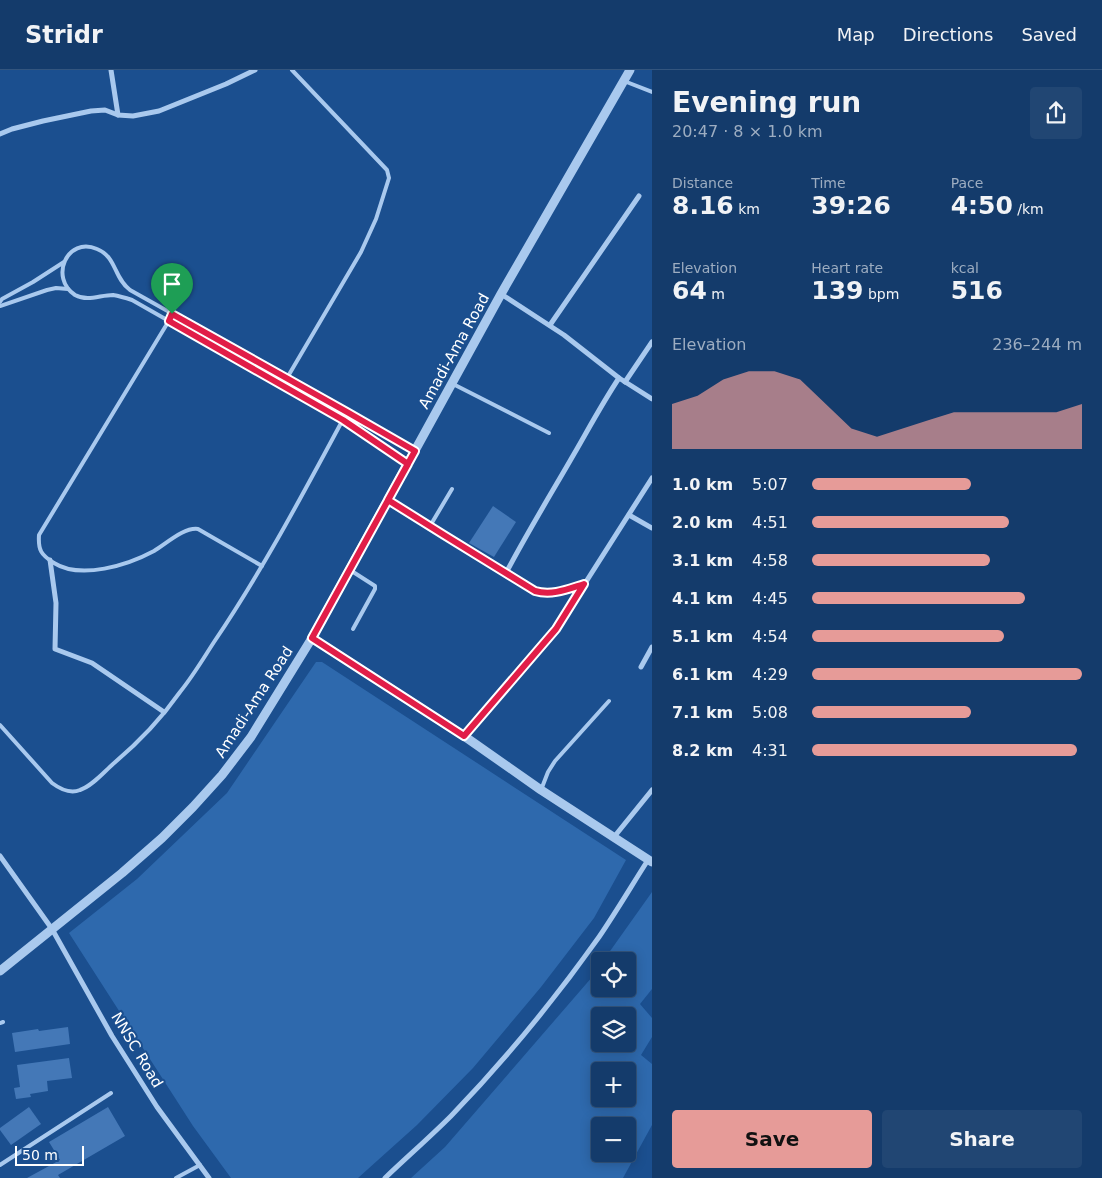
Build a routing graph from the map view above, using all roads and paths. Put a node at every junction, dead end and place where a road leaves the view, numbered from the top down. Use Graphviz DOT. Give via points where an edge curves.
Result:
graph roads {
  1 [pos="110,70"];
  2 [pos="255,70"];
  3 [pos="292,70"];
  4 [pos="630,70"];
  5 [pos="624,81"];
  6 [pos="652,92"];
  7 [pos="118,114"];
  8 [pos="0,134"];
  9 [pos="639,196"];
  10 [pos="64,262"];
  11 [pos="68,289"];
  12 [pos="501,294"];
  13 [pos="0,302"];
  14 [pos="0,306"];
  15 [pos="172,314"];
  16 [pos="169,321"];
  17 [pos="550,325"];
  18 [pos="652,342"];
  19 [pos="287,378"];
  20 [pos="619,378"];
  21 [pos="625,382"];
  22 [pos="453,383"];
  23 [pos="652,400"];
  24 [pos="347,412"];
  25 [pos="343,420"];
  26 [pos="549,433"];
  27 [pos="415,451"];
  28 [pos="408,464"];
  29 [pos="652,478"];
  30 [pos="452,489"];
  31 [pos="388,500"];
  32 [pos="629,516"];
  33 [pos="430,526"];
  34 [pos="652,528"];
  35 [pos="50,560"];
  36 [pos="262,566"];
  37 [pos="350,570"];
  38 [pos="506,573"];
  39 [pos="584,584"];
  40 [pos="353,629"];
  41 [pos="312,638"];
  42 [pos="652,647"];
  43 [pos="642,667"];
  44 [pos="609,701"];
  45 [pos="164,712"];
  46 [pos="0,725"];
  47 [pos="464,736"];
  48 [pos="541,790"];
  49 [pos="652,790"];
  50 [pos="614,837"];
  51 [pos="0,856"];
  52 [pos="650,861"];
  53 [pos="52,929"];
  54 [pos="0,971"];
  55 [pos="111,1093"];
  56 [pos="200,1165"];
  57 [pos="0,1166"];
  58 [pos="176,1178"];
  59 [pos="209,1178"];
  60 [pos="385,1178"];
  1 -- 7 [label="street"];
  2 -- 7 [label="street" via="159,110 133,116"];
  3 -- 19 [label="lane" via="387,170 389,178 361,252"];
  4 -- 5 [label="street, Amadi-Ama Road"];
  5 -- 6 [label="lane"];
  5 -- 12 [label="street, Amadi-Ama Road"];
  7 -- 8 [label="street" via="105,110 91,111"];
  9 -- 17 [label="street"];
  10 -- 11 [label="lane" via="62,274"];
  10 -- 13 [label="lane"];
  10 -- 15 [label="lane" via="73,250 96,248 109,257 123,284"];
  11 -- 14 [label="lane" via="47,290"];
  11 -- 16 [label="lane" via="86,298 124,297"];
  12 -- 17 [label="street"];
  12 -- 22 [label="street, Amadi-Ama Road"];
  15 -- 16 [label="lane"];
  15 -- 19 [label="lane"];
  16 -- 25 [label="lane"];
  16 -- 35 [label="lane" via="39,535 41,552"];
  17 -- 20 [label="street"];
  18 -- 21 [label="street"];
  19 -- 24 [label="lane"];
  20 -- 21 [label="street"];
  20 -- 38 [label="street"];
  21 -- 23 [label="street"];
  22 -- 26 [label="lane"];
  22 -- 27 [label="street, Amadi-Ama Road"];
  24 -- 25 [label="lane"];
  24 -- 27 [label="lane"];
  25 -- 28 [label="lane"];
  25 -- 36 [label="lane"];
  27 -- 28 [label="street, Amadi-Ama Road"];
  28 -- 31 [label="street, Amadi-Ama Road"];
  29 -- 32 [label="street"];
  30 -- 33 [label="lane"];
  31 -- 33 [label="street"];
  31 -- 37 [label="street, Amadi-Ama Road"];
  32 -- 34 [label="street"];
  32 -- 39 [label="street"];
  33 -- 38 [label="street"];
  35 -- 36 [label="lane" via="62,568 105,568 145,555 193,528"];
  35 -- 45 [label="street" via="56,603 55,650 92,663"];
  36 -- 45 [label="lane" via="181,692"];
  37 -- 40 [label="lane" via="375,586"];
  37 -- 41 [label="street, Amadi-Ama Road"];
  38 -- 39 [label="street" via="544,593"];
  39 -- 47 [label="street" via="556,629"];
  41 -- 47 [label="street"];
  41 -- 53 [label="street, Amadi-Ama Road" via="251,737 222,775 162,838"];
  42 -- 43 [label="street"];
  44 -- 48 [label="lane" via="555,761"];
  45 -- 46 [label="lane" via="119,759 90,784 74,791 66,791 52,783"];
  47 -- 48 [label="street"];
  48 -- 50 [label="street"];
  49 -- 50 [label="street"];
  50 -- 52 [label="street"];
  51 -- 53 [label="street, NNSC Road"];
  52 -- 60 [label="street" via="599,936 521,1038 450,1117"];
  53 -- 54 [label="street, Amadi-Ama Road"];
  53 -- 56 [label="street, NNSC Road" via="112,1036 157,1107"];
  55 -- 57 [label="lane"];
  56 -- 58 [label="lane"];
  56 -- 59 [label="street, NNSC Road"];
}
